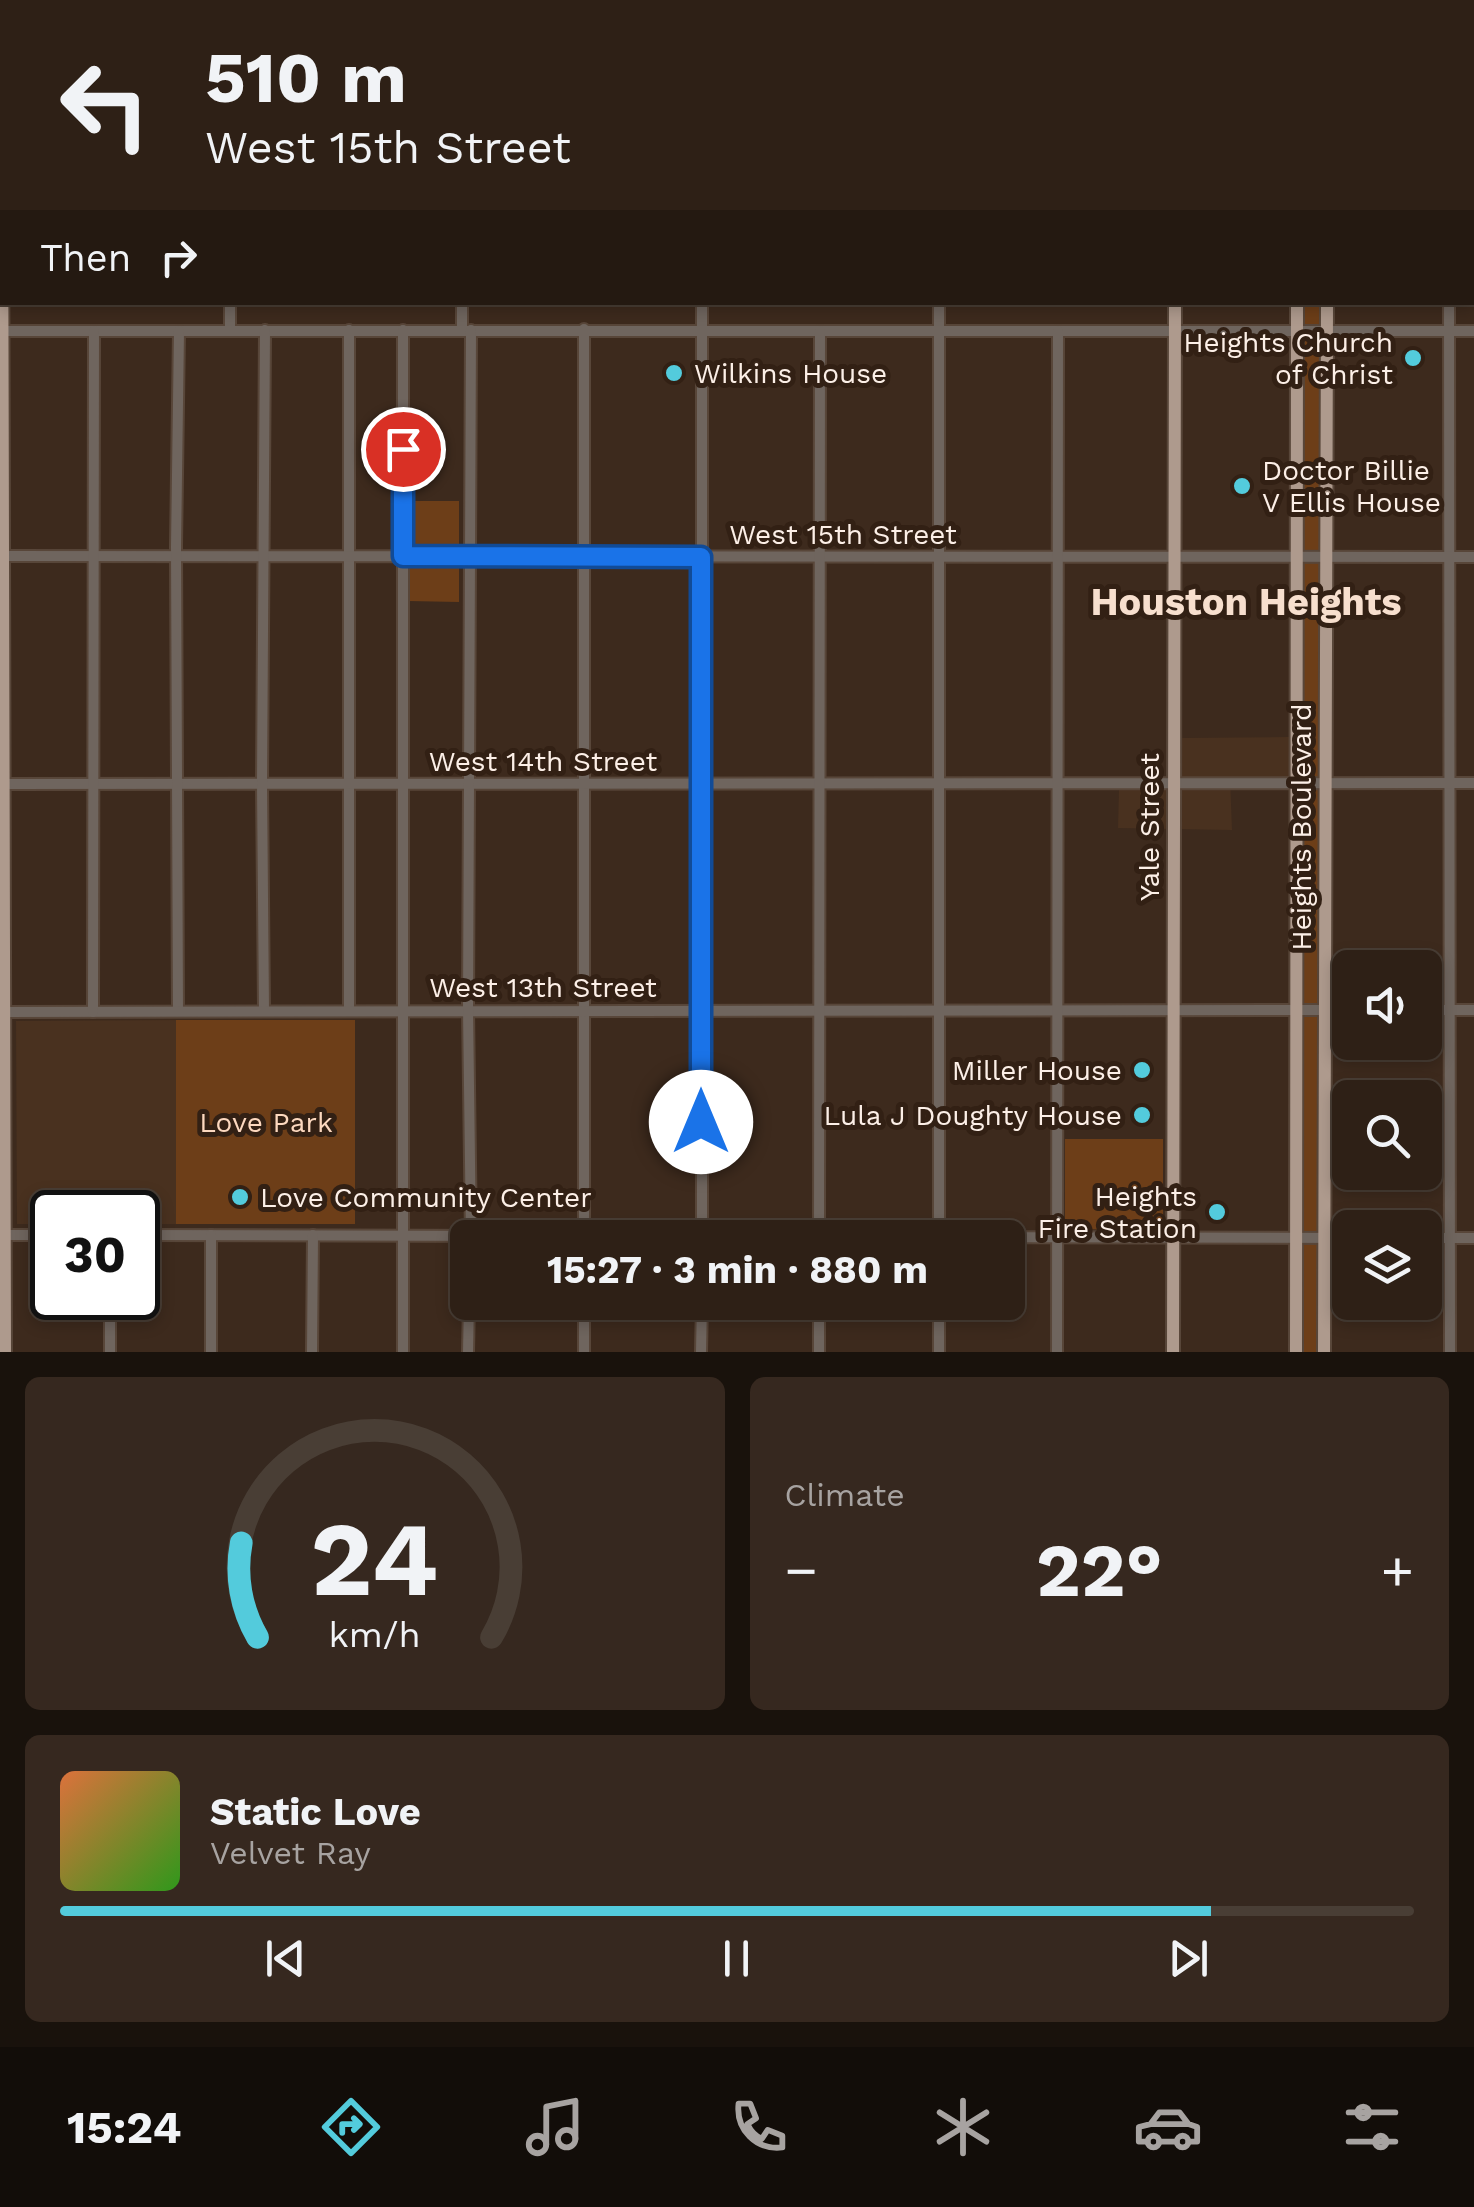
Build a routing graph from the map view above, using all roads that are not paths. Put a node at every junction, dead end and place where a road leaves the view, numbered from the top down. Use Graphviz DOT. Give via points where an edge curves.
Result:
graph roads {
  1 [pos="1,305"];
  2 [pos="230,305"];
  3 [pos="463,305"];
  4 [pos="702,305"];
  5 [pos="939,305"];
  6 [pos="1175,305"];
  7 [pos="1297,305"];
  8 [pos="1328,305"];
  9 [pos="1449,305"];
  10 [pos="584,329"];
  11 [pos="702,329"];
  12 [pos="230,330"];
  13 [pos="265,330"];
  14 [pos="349,330"];
  15 [pos="403,330"];
  16 [pos="467,330"];
  17 [pos="1,331"];
  18 [pos="94,331"];
  19 [pos="179,331"];
  20 [pos="820,331"];
  21 [pos="939,331"];
  22 [pos="1449,331"];
  23 [pos="1474,331"];
  24 [pos="1058,332"];
  25 [pos="1175,332"];
  26 [pos="1298,332"];
  27 [pos="1327,332"];
  28 [pos="1,556"];
  29 [pos="92,556"];
  30 [pos="176,556"];
  31 [pos="262,556"];
  32 [pos="348,556"];
  33 [pos="403,556"];
  34 [pos="471,556"];
  35 [pos="939,556"];
  36 [pos="1058,556"];
  37 [pos="585,557"];
  38 [pos="701,557"];
  39 [pos="820,557"];
  40 [pos="1297,557"];
  41 [pos="1326,557"];
  42 [pos="1450,557"];
  43 [pos="1474,557"];
  44 [pos="1175,558"];
  45 [pos="818,782"];
  46 [pos="939,782"];
  47 [pos="1058,782"];
  48 [pos="1173,782"];
  49 [pos="585,783"];
  50 [pos="702,783"];
  51 [pos="1297,783"];
  52 [pos="1326,783"];
  53 [pos="3,784"];
  54 [pos="93,784"];
  55 [pos="176,784"];
  56 [pos="262,784"];
  57 [pos="349,784"];
  58 [pos="403,784"];
  59 [pos="470,784"];
  60 [pos="1449,784"];
  61 [pos="1474,784"];
  62 [pos="468,1009"];
  63 [pos="701,1009"];
  64 [pos="819,1009"];
  65 [pos="349,1010"];
  66 [pos="402,1010"];
  67 [pos="585,1010"];
  68 [pos="939,1010"];
  69 [pos="1058,1010"];
  70 [pos="1172,1010"];
  71 [pos="1296,1010"];
  72 [pos="1327,1010"];
  73 [pos="1332,1010"];
  74 [pos="1442,1010"];
  75 [pos="1449,1010"];
  76 [pos="1474,1010"];
  77 [pos="178,1011"];
  78 [pos="264,1011"];
  79 [pos="3,1012"];
  80 [pos="92,1012"];
  81 [pos="470,1220"];
  82 [pos="584,1220"];
  83 [pos="702,1220"];
  84 [pos="819,1220"];
  85 [pos="939,1220"];
  86 [pos="2,1235"];
  87 [pos="30,1235"];
  88 [pos="160,1235"];
  89 [pos="212,1235"];
  90 [pos="312,1235"];
  91 [pos="402,1236"];
  92 [pos="450,1237"];
  93 [pos="1025,1238"];
  94 [pos="1058,1238"];
  95 [pos="1172,1238"];
  96 [pos="1296,1238"];
  97 [pos="1324,1238"];
  98 [pos="1332,1238"];
  99 [pos="1442,1238"];
  100 [pos="1450,1238"];
  101 [pos="1474,1238"];
  102 [pos="110,1320"];
  103 [pos="469,1320"];
  104 [pos="584,1320"];
  105 [pos="702,1320"];
  106 [pos="819,1320"];
  107 [pos="939,1320"];
  108 [pos="5,1352"];
  109 [pos="110,1352"];
  110 [pos="212,1352"];
  111 [pos="312,1352"];
  112 [pos="403,1352"];
  113 [pos="468,1352"];
  114 [pos="584,1352"];
  115 [pos="702,1352"];
  116 [pos="819,1352"];
  117 [pos="938,1352"];
  118 [pos="1057,1352"];
  119 [pos="1173,1352"];
  120 [pos="1296,1352"];
  121 [pos="1324,1352"];
  122 [pos="1450,1352"];
  1 -- 17 [label="main road"];
  2 -- 12 [label="street"];
  3 -- 16 [label="street"];
  4 -- 11 [label="street"];
  5 -- 21 [label="street"];
  6 -- 25 [label="main road, Yale Street"];
  7 -- 26 [label="main road, Heights Boulevard"];
  8 -- 27 [label="main road, Heights Boulevard"];
  9 -- 22 [label="street"];
  10 -- 11 [label="street"];
  10 -- 16 [label="street"];
  10 -- 37 [label="street"];
  11 -- 20 [label="street"];
  11 -- 38 [label="street"];
  12 -- 13 [label="street"];
  12 -- 19 [label="street"];
  13 -- 14 [label="street"];
  13 -- 31 [label="street"];
  14 -- 15 [label="street"];
  14 -- 32 [label="street"];
  15 -- 16 [label="street"];
  15 -- 33 [label="street"];
  16 -- 34 [label="street"];
  17 -- 18 [label="street"];
  17 -- 28 [label="main road"];
  18 -- 19 [label="street"];
  18 -- 29 [label="street"];
  19 -- 30 [label="street"];
  20 -- 21 [label="street"];
  20 -- 39 [label="street"];
  21 -- 24 [label="street"];
  21 -- 35 [label="street"];
  22 -- 23 [label="street"];
  22 -- 27 [label="street"];
  22 -- 42 [label="street"];
  24 -- 25 [label="street"];
  24 -- 36 [label="street"];
  25 -- 26 [label="street"];
  25 -- 44 [label="main road, Yale Street"];
  26 -- 27 [label="street"];
  26 -- 40 [label="main road, Heights Boulevard"];
  27 -- 41 [label="main road, Heights Boulevard"];
  28 -- 29 [label="street, West 15th Street"];
  28 -- 53 [label="main road"];
  29 -- 30 [label="street, West 15th Street"];
  29 -- 54 [label="street"];
  30 -- 31 [label="street, West 15th Street"];
  30 -- 55 [label="street"];
  31 -- 32 [label="street, West 15th Street"];
  31 -- 56 [label="street"];
  32 -- 33 [label="street, West 15th Street"];
  32 -- 57 [label="street"];
  33 -- 34 [label="street, West 15th Street"];
  33 -- 58 [label="street"];
  34 -- 37 [label="street, West 15th Street"];
  34 -- 59 [label="street"];
  35 -- 36 [label="street, West 15th Street"];
  35 -- 39 [label="street, West 15th Street"];
  35 -- 46 [label="street"];
  36 -- 44 [label="street, West 15th Street"];
  36 -- 47 [label="street"];
  37 -- 38 [label="street, West 15th Street"];
  37 -- 49 [label="street"];
  38 -- 39 [label="street, West 15th Street"];
  38 -- 50 [label="street"];
  39 -- 45 [label="street"];
  40 -- 41 [label="street, West 15th Street"];
  40 -- 44 [label="street, West 15th Street"];
  40 -- 51 [label="main road, Heights Boulevard"];
  41 -- 42 [label="street, West 15th Street"];
  41 -- 52 [label="main road, Heights Boulevard"];
  42 -- 43 [label="street, West 15th Street"];
  42 -- 60 [label="street"];
  44 -- 48 [label="main road, Yale Street"];
  45 -- 46 [label="street, West 14th Street"];
  45 -- 50 [label="street, West 14th Street"];
  45 -- 64 [label="street"];
  46 -- 47 [label="street, West 14th Street"];
  46 -- 68 [label="street"];
  47 -- 48 [label="street, West 14th Street"];
  47 -- 69 [label="street"];
  48 -- 51 [label="street, West 14th Street"];
  48 -- 70 [label="main road, Yale Street"];
  49 -- 50 [label="street, West 14th Street"];
  49 -- 59 [label="street, West 14th Street"];
  49 -- 67 [label="street"];
  50 -- 63 [label="street"];
  51 -- 52 [label="street, West 14th Street"];
  51 -- 71 [label="main road, Heights Boulevard"];
  52 -- 60 [label="street, West 14th Street"];
  52 -- 72 [label="main road, Heights Boulevard"];
  53 -- 54 [label="street, West 14th Street"];
  53 -- 79 [label="main road"];
  54 -- 55 [label="street, West 14th Street"];
  54 -- 80 [label="street"];
  55 -- 56 [label="street, West 14th Street"];
  55 -- 77 [label="street"];
  56 -- 57 [label="street, West 14th Street"];
  56 -- 78 [label="street"];
  57 -- 58 [label="street, West 14th Street"];
  57 -- 65 [label="street"];
  58 -- 59 [label="street, West 14th Street"];
  58 -- 66 [label="street"];
  59 -- 62 [label="street"];
  60 -- 61 [label="street, West 14th Street"];
  60 -- 75 [label="street"];
  62 -- 66 [label="street, West 13th Street"];
  62 -- 67 [label="street, West 13th Street"];
  62 -- 81 [label="street"];
  63 -- 64 [label="street, West 13th Street"];
  63 -- 67 [label="street, West 13th Street"];
  63 -- 83 [label="street"];
  64 -- 68 [label="street, West 13th Street"];
  64 -- 84 [label="street"];
  65 -- 66 [label="street, West 13th Street"];
  65 -- 78 [label="street, West 13th Street"];
  66 -- 91 [label="street"];
  67 -- 82 [label="street"];
  68 -- 69 [label="street, West 13th Street"];
  68 -- 85 [label="street"];
  69 -- 70 [label="street, West 13th Street"];
  69 -- 94 [label="street"];
  70 -- 71 [label="street, West 13th Street"];
  70 -- 95 [label="main road, Yale Street"];
  71 -- 72 [label="street, West 13th Street"];
  71 -- 96 [label="main road, Heights Boulevard"];
  72 -- 73 [label="street, West 13th Street"];
  72 -- 97 [label="main road, Heights Boulevard"];
  74 -- 75 [label="street"];
  75 -- 76 [label="street"];
  75 -- 100 [label="street"];
  77 -- 78 [label="street, West 13th Street"];
  77 -- 80 [label="street, West 13th Street"];
  79 -- 80 [label="street, West 13th Street"];
  79 -- 86 [label="main road"];
  86 -- 87 [label="street"];
  86 -- 108 [label="main road"];
  88 -- 89 [label="street"];
  89 -- 90 [label="street"];
  89 -- 110 [label="street"];
  90 -- 91 [label="street"];
  90 -- 111 [label="street"];
  91 -- 92 [label="street"];
  91 -- 112 [label="street"];
  93 -- 94 [label="street"];
  94 -- 95 [label="street"];
  94 -- 118 [label="street"];
  95 -- 96 [label="street"];
  95 -- 119 [label="main road, Yale Street"];
  96 -- 97 [label="street"];
  96 -- 120 [label="main road, Heights Boulevard"];
  97 -- 98 [label="street"];
  97 -- 121 [label="main road, Heights Boulevard"];
  99 -- 100 [label="street"];
  100 -- 101 [label="street"];
  100 -- 122 [label="street"];
  102 -- 109 [label="street"];
  103 -- 113 [label="street"];
  104 -- 114 [label="street"];
  105 -- 115 [label="street"];
  106 -- 116 [label="street"];
  107 -- 117 [label="street"];
}
